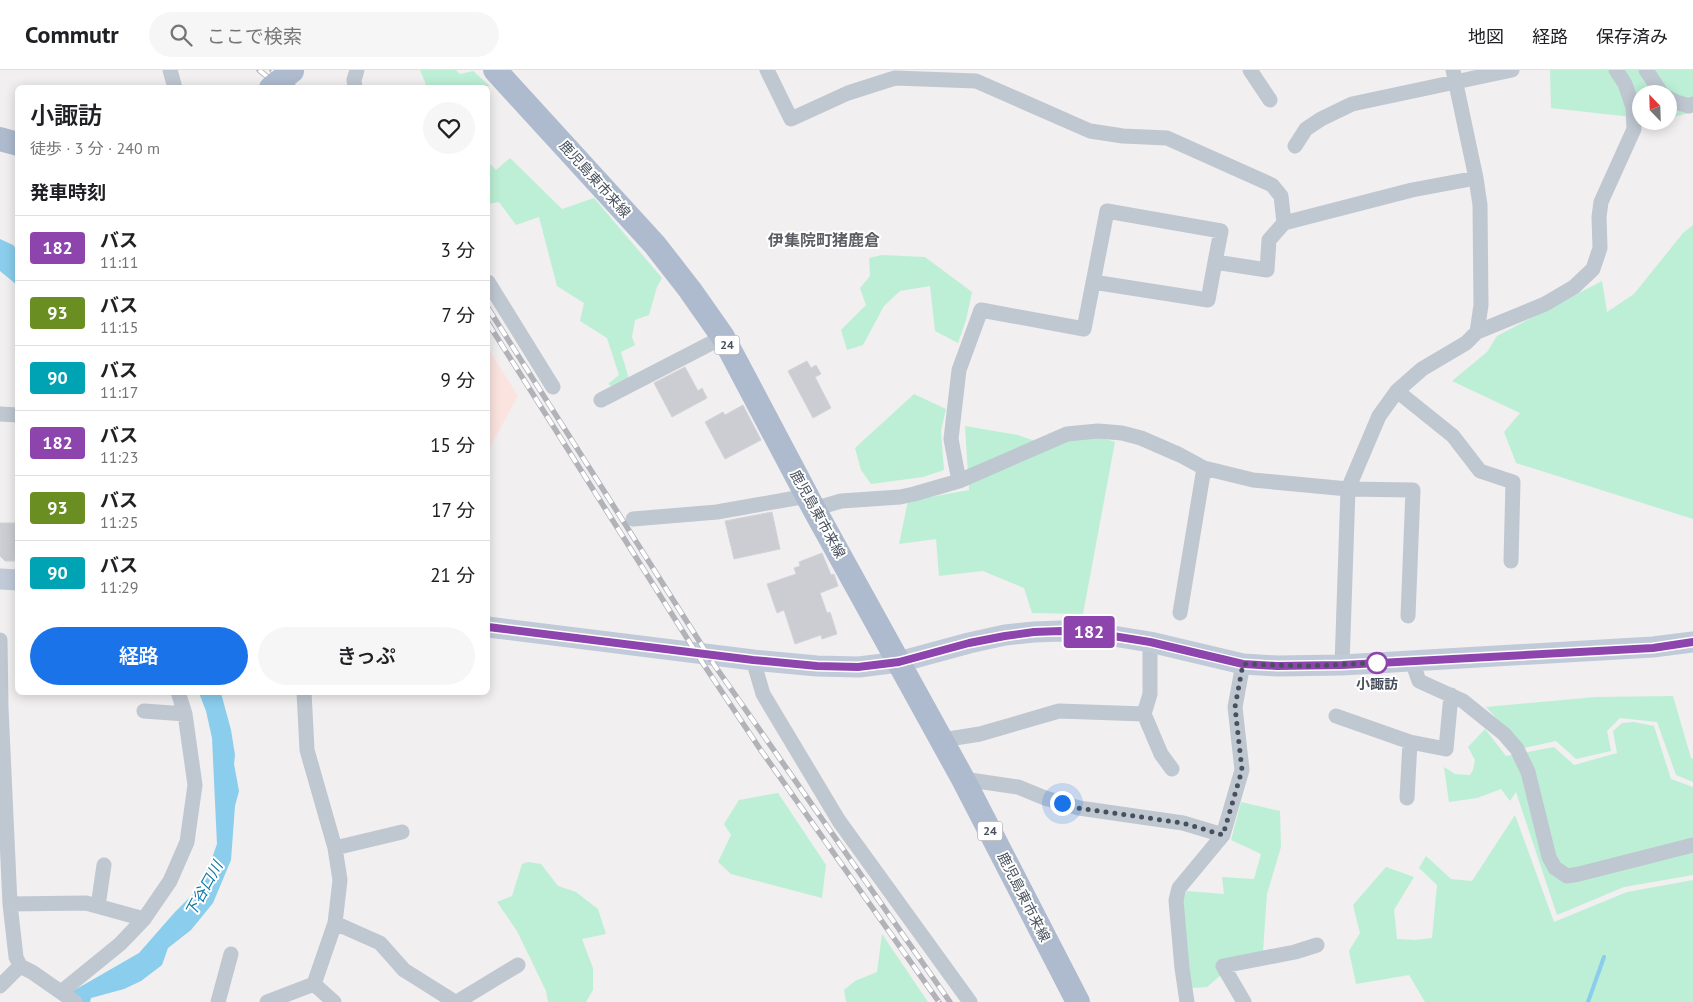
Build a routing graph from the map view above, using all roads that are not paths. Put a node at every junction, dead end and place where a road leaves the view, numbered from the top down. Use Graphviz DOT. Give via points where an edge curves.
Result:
graph roads {
  1 [pos="170,70"];
  2 [pos="357,70"];
  3 [pos="495,70"];
  4 [pos="767,70"];
  5 [pos="1250,70"];
  6 [pos="1512,70"];
  7 [pos="1616,70"];
  8 [pos="1646,70"];
  9 [pos="293,71"];
  10 [pos="1454,76"];
  11 [pos="174,85"];
  12 [pos="275,85"];
  13 [pos="355,85"];
  14 [pos="1656,85"];
  15 [pos="1270,100"];
  16 [pos="1678,103"];
  17 [pos="1693,104"];
  18 [pos="0,140"];
  19 [pos="15,143"];
  20 [pos="1295,146"];
  21 [pos="1476,178"];
  22 [pos="1284,223"];
  23 [pos="1215,262"];
  24 [pos="1093,282"];
  25 [pos="490,285"];
  26 [pos="1477,332"];
  27 [pos="723,337"];
  28 [pos="553,387"];
  29 [pos="1397,392"];
  30 [pos="601,400"];
  31 [pos="0,414"];
  32 [pos="15,415"];
  33 [pos="1204,468"];
  34 [pos="959,480"];
  35 [pos="1348,489"];
  36 [pos="811,503"];
  37 [pos="633,519"];
  38 [pos="1511,561"];
  39 [pos="0,578"];
  40 [pos="15,580"];
  41 [pos="1180,613"];
  42 [pos="1408,616"];
  43 [pos="490,627"];
  44 [pos="0,640"];
  45 [pos="1150,642"];
  46 [pos="1693,642"];
  47 [pos="753,660"];
  48 [pos="1412,661"];
  49 [pos="899,662"];
  50 [pos="1243,664"];
  51 [pos="1342,665"];
  52 [pos="179,695"];
  53 [pos="304,695"];
  54 [pos="1451,695"];
  55 [pos="144,711"];
  56 [pos="185,714"];
  57 [pos="1144,714"];
  58 [pos="1336,716"];
  59 [pos="942,740"];
  60 [pos="1410,742"];
  61 [pos="1172,769"];
  62 [pos="963,778"];
  63 [pos="1407,798"];
  64 [pos="402,832"];
  65 [pos="1223,835"];
  66 [pos="1693,845"];
  67 [pos="4,848"];
  68 [pos="335,848"];
  69 [pos="104,865"];
  70 [pos="10,904"];
  71 [pos="98,906"];
  72 [pos="144,919"];
  73 [pos="335,922"];
  74 [pos="1318,945"];
  75 [pos="231,954"];
  76 [pos="518,964"];
  77 [pos="20,966"];
  78 [pos="314,984"];
  79 [pos="0,986"];
  80 [pos="67,997"];
  81 [pos="218,1002"];
  82 [pos="268,1002"];
  83 [pos="334,1002"];
  84 [pos="456,1002"];
  85 [pos="970,1002"];
  86 [pos="1078,1002"];
  87 [pos="1187,1002"];
  88 [pos="1244,1002"];
  1 -- 11 [label="street"];
  2 -- 13 [label="street"];
  3 -- 27 [label="main road, 鹿児島東市来線 / 24" via="655,245"];
  4 -- 22 [label="street" via="791,119 895,78 976,81 1090,131 1167,138 1272,185 1280,196"];
  5 -- 15 [label="street"];
  6 -- 10 [label="street"];
  7 -- 26 [label="street" via="1633,107 1634,129 1601,202 1598,217 1600,248 1593,269 1574,287 1545,304"];
  8 -- 14 [label="street"];
  9 -- 12 [label="main road, bridge"];
  10 -- 20 [label="street" via="1352,104 1306,129"];
  10 -- 21 [label="street"];
  16 -- 17 [label="street"];
  18 -- 19 [label="main road"];
  21 -- 22 [label="street" via="1412,190"];
  21 -- 26 [label="street" via="1480,205 1481,305"];
  22 -- 23 [label="street" via="1269,240 1267,270"];
  23 -- 24 [label="street" via="1208,300"];
  23 -- 24 [label="street" via="1221,231 1107,211"];
  24 -- 34 [label="street" via="1084,329 981,310 959,370 951,439"];
  25 -- 28 [label="street"];
  26 -- 29 [label="street" via="1466,343 1422,369"];
  27 -- 30 [label="street"];
  27 -- 36 [label="main road, 鹿児島東市来線 / 24"];
  29 -- 35 [label="street" via="1380,416"];
  29 -- 38 [label="street" via="1453,436 1480,471 1513,482"];
  31 -- 32 [label="street"];
  33 -- 34 [label="street" via="1141,438 1098,431 1067,434"];
  33 -- 35 [label="street" via="1253,480"];
  33 -- 41 [label="street"];
  34 -- 36 [label="street" via="900,497"];
  35 -- 42 [label="street" via="1413,490"];
  35 -- 51 [label="street"];
  36 -- 37 [label="street"];
  36 -- 49 [label="main road, 鹿児島東市来線 / 24"];
  39 -- 40 [label="main road"];
  43 -- 47 [label="main road"];
  44 -- 67 [label="street"];
  45 -- 49 [label="main road" via="1088,632 1034,632 969,643"];
  45 -- 50 [label="main road"];
  45 -- 57 [label="street" via="1150,694"];
  46 -- 48 [label="main road" via="1653,648"];
  47 -- 49 [label="main road" via="858,667"];
  47 -- 85 [label="street" via="763,694 838,821"];
  48 -- 51 [label="main road"];
  48 -- 54 [label="street" via="1419,681"];
  49 -- 59 [label="main road, 鹿児島東市来線 / 24"];
  50 -- 51 [label="main road"];
  50 -- 65 [label="street" via="1235,707 1242,770"];
  52 -- 56 [label="street"];
  53 -- 68 [label="street" via="307,750"];
  54 -- 60 [label="street" via="1446,749"];
  54 -- 66 [label="street" via="1504,734 1516,750 1528,772 1549,857 1555,868 1567,876"];
  55 -- 56 [label="street"];
  56 -- 72 [label="street" via="196,784 187,842 170,881"];
  57 -- 59 [label="street" via="1059,711 980,734"];
  57 -- 61 [label="street" via="1161,754"];
  58 -- 60 [label="street"];
  59 -- 62 [label="main road, 鹿児島東市来線 / 24"];
  60 -- 63 [label="street"];
  62 -- 65 [label="street" via="1018,787 1078,808 1183,823"];
  62 -- 86 [label="main road, 鹿児島東市来線 / 24"];
  64 -- 68 [label="street"];
  65 -- 87 [label="street" via="1179,888 1176,900"];
  67 -- 70 [label="street"];
  68 -- 73 [label="street" via="340,880"];
  69 -- 71 [label="street"];
  70 -- 71 [label="street" via="86,903"];
  70 -- 77 [label="street" via="16,957"];
  71 -- 72 [label="street"];
  72 -- 80 [label="street"];
  73 -- 78 [label="street"];
  73 -- 84 [label="street" via="380,944 404,970"];
  74 -- 88 [label="street" via="1223,966"];
  75 -- 81 [label="street"];
  76 -- 84 [label="street"];
  77 -- 79 [label="street"];
  77 -- 80 [label="street"];
  78 -- 82 [label="street"];
  78 -- 83 [label="street"];
}
